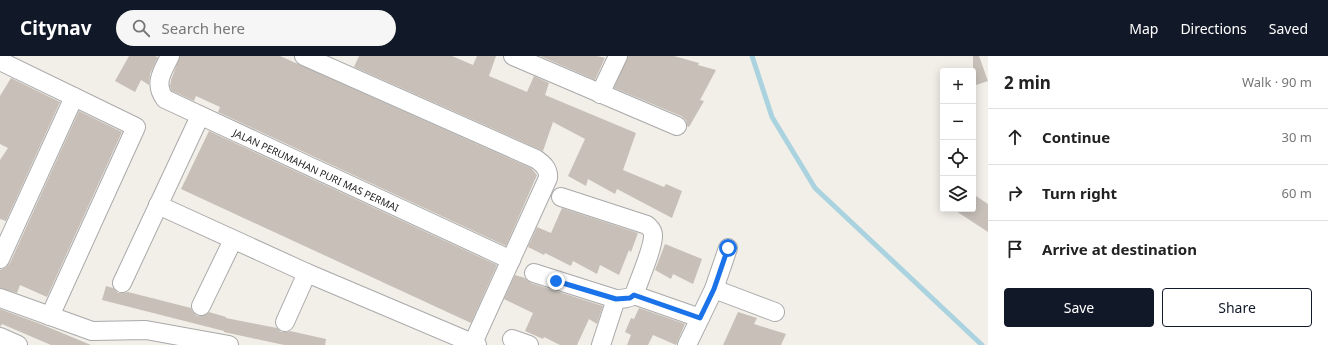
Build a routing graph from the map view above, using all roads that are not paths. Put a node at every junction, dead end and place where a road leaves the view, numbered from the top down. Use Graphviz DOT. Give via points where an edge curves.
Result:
graph roads {
  1 [pos="170,56"];
  2 [pos="304,56"];
  3 [pos="513,56"];
  4 [pos="618,56"];
  5 [pos="0,62"];
  6 [pos="600,94"];
  7 [pos="74,97"];
  8 [pos="200,116"];
  9 [pos="677,126"];
  10 [pos="561,196"];
  11 [pos="158,205"];
  12 [pos="233,240"];
  13 [pos="728,248"];
  14 [pos="0,259"];
  15 [pos="511,260"];
  16 [pos="307,273"];
  17 [pos="534,273"];
  18 [pos="122,284"];
  19 [pos="714,289"];
  20 [pos="634,295"];
  21 [pos="0,298"];
  22 [pos="616,299"];
  23 [pos="201,306"];
  24 [pos="774,312"];
  25 [pos="50,316"];
  26 [pos="700,318"];
  27 [pos="286,322"];
  28 [pos="0,337"];
  29 [pos="88,338"];
  30 [pos="512,339"];
  31 [pos="475,344"];
  32 [pos="18,345"];
  33 [pos="229,345"];
  34 [pos="529,345"];
  35 [pos="601,345"];
  36 [pos="687,345"];
  1 -- 8 [label="street, JALAN PERUMAHAN PURI MAS PERMAI" via="160,76 160,93 165,99"];
  2 -- 15 [label="street" via="536,159 544,166 548,178"];
  3 -- 6 [label="street"];
  4 -- 6 [label="street"];
  5 -- 7 [label="street"];
  6 -- 9 [label="street"];
  7 -- 14 [label="street"];
  7 -- 25 [label="street" via="136,127"];
  8 -- 11 [label="street"];
  8 -- 15 [label="street, JALAN PERUMAHAN PURI MAS PERMAI"];
  10 -- 20 [label="street" via="647,225 652,230 653,241"];
  11 -- 12 [label="street"];
  11 -- 18 [label="street"];
  12 -- 16 [label="street"];
  12 -- 23 [label="street"];
  13 -- 19 [label="street"];
  15 -- 31 [label="street"];
  16 -- 27 [label="street"];
  16 -- 31 [label="street"];
  17 -- 22 [label="street"];
  19 -- 24 [label="street"];
  19 -- 26 [label="street"];
  20 -- 22 [label="street" via="630,298"];
  20 -- 26 [label="street"];
  21 -- 25 [label="street"];
  22 -- 35 [label="street"];
  25 -- 29 [label="street"];
  26 -- 36 [label="street"];
  28 -- 32 [label="street"];
  29 -- 33 [label="street" via="146,330"];
  30 -- 34 [label="street"];
}
